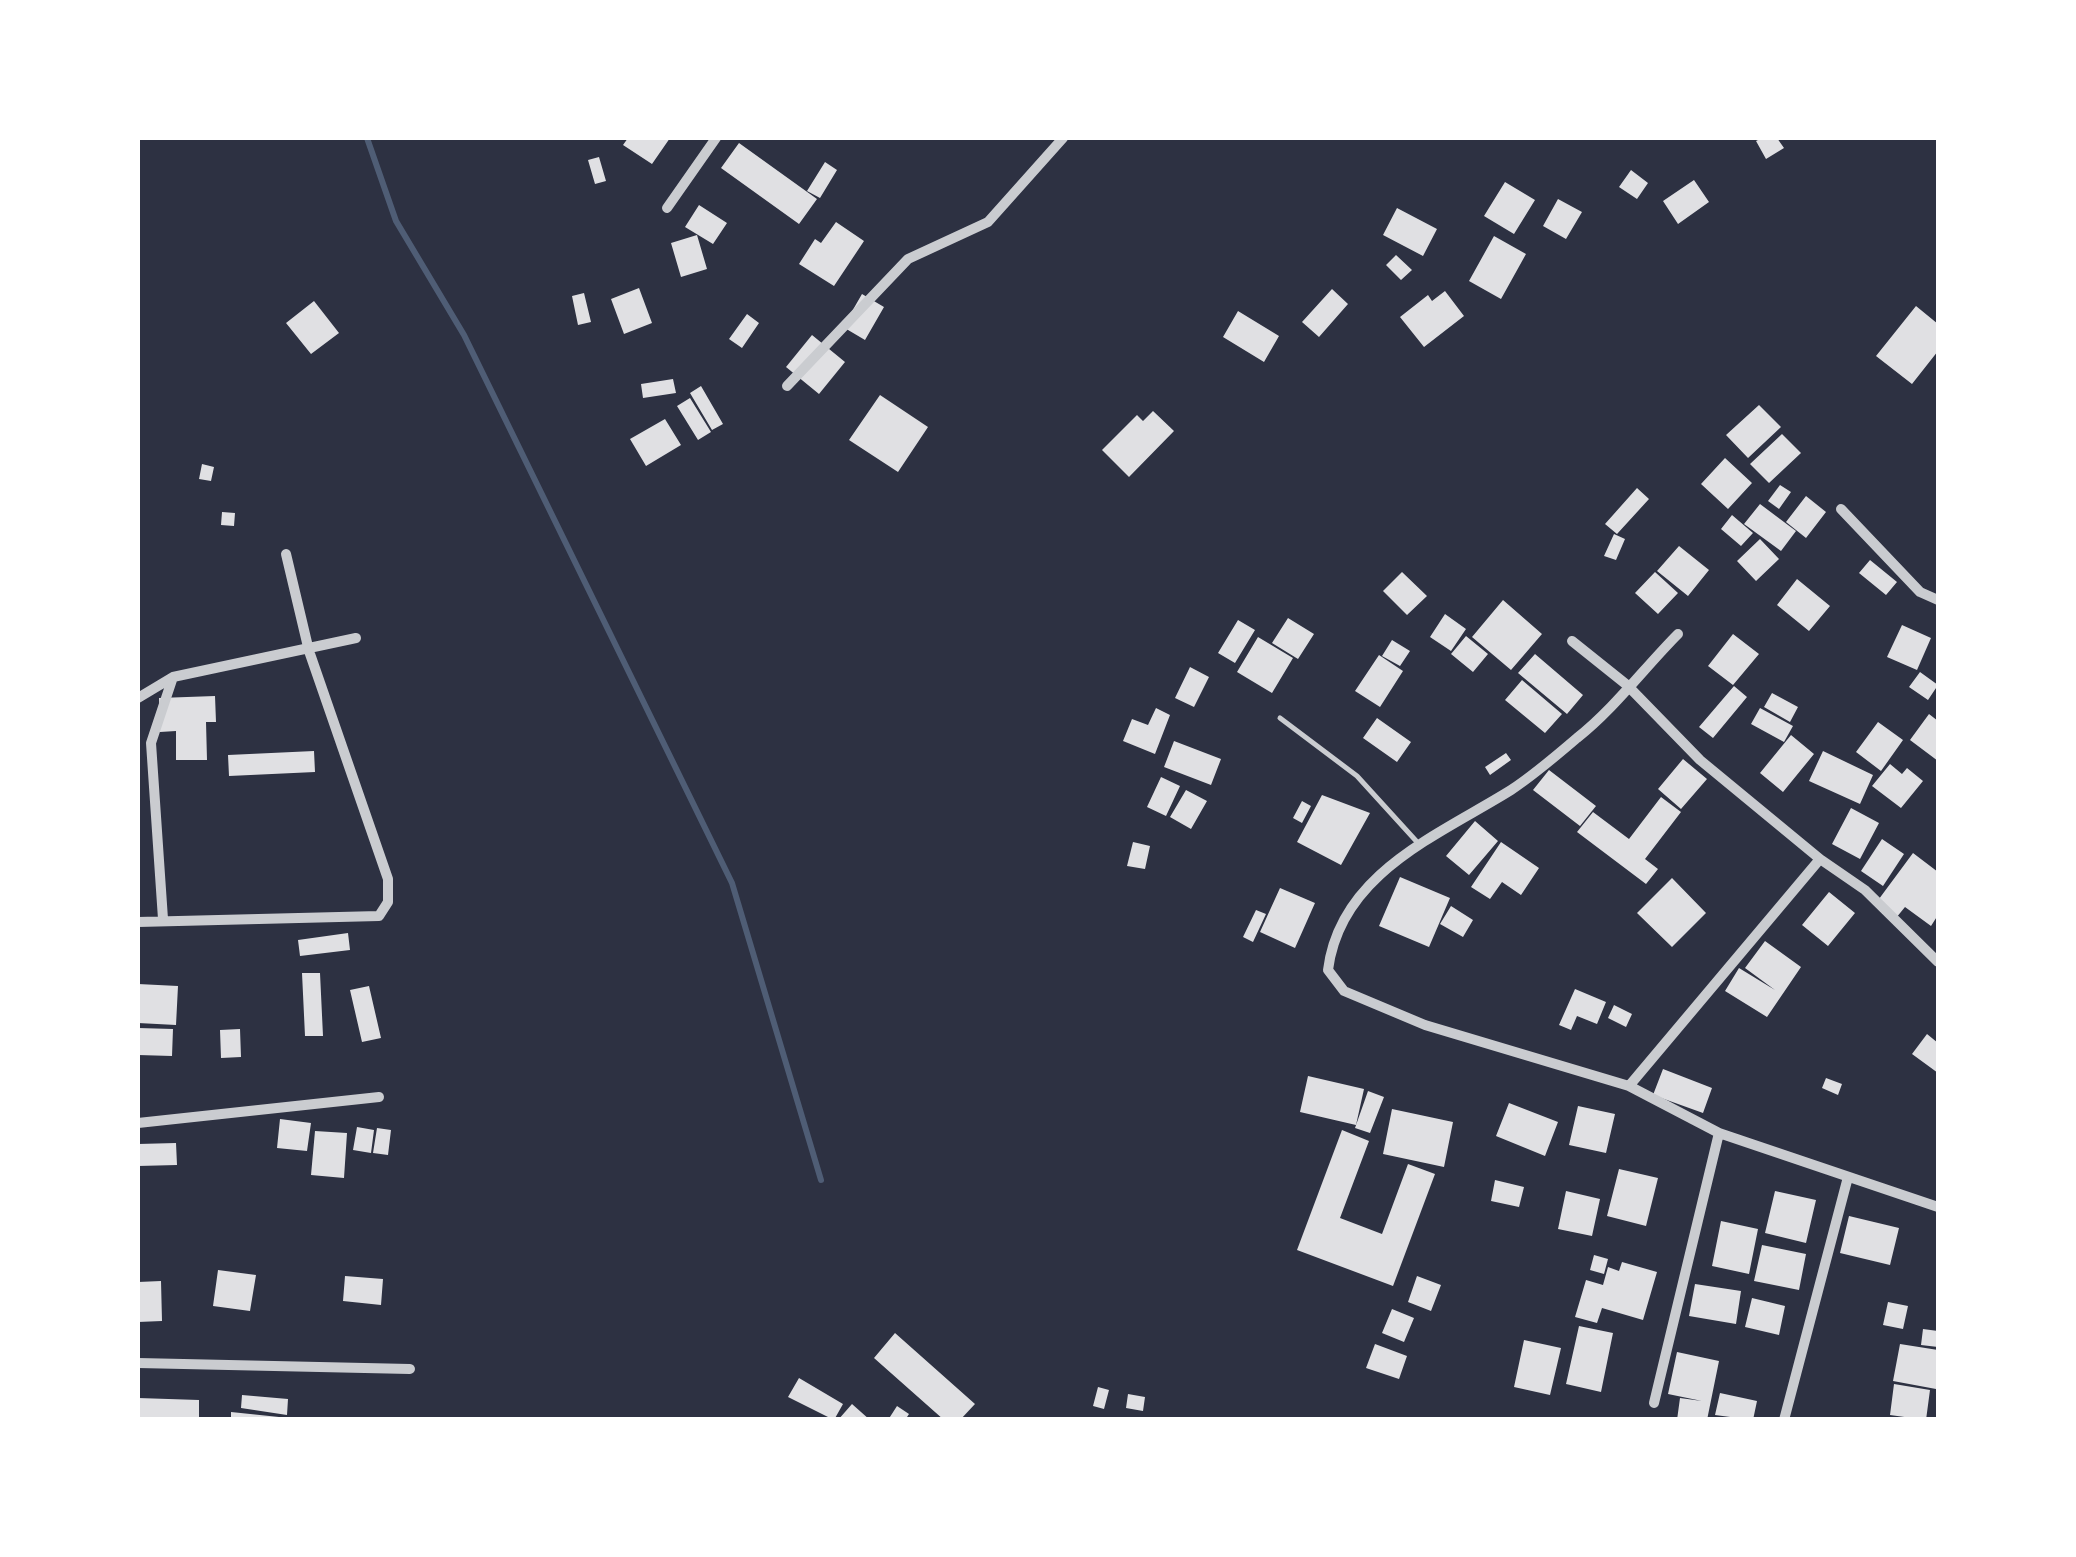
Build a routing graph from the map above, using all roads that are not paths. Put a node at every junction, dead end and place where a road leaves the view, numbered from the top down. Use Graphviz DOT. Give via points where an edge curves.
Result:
graph roads {
  1 [pos="716,138"];
  2 [pos="1063,138"];
  3 [pos="667,208"];
  4 [pos="787,386"];
  5 [pos="1841,509"];
  6 [pos="286,554"];
  7 [pos="1938,600"];
  8 [pos="1678,634"];
  9 [pos="356,638"];
  10 [pos="1572,641"];
  11 [pos="309,650"];
  12 [pos="174,677"];
  13 [pos="1627,685"];
  14 [pos="138,698"];
  15 [pos="1280,718"];
  16 [pos="1418,844"];
  17 [pos="1820,859"];
  18 [pos="163,919"];
  19 [pos="138,922"];
  20 [pos="1938,962"];
  21 [pos="1629,1086"];
  22 [pos="379,1097"];
  23 [pos="138,1123"];
  24 [pos="1718,1133"];
  25 [pos="1848,1177"];
  26 [pos="1938,1208"];
  27 [pos="138,1363"];
  28 [pos="410,1370"];
  29 [pos="1654,1403"];
  30 [pos="1784,1420"];
  1 -- 3 [label="street"];
  2 -- 4 [label="street" via="988,222 908,259"];
  5 -- 7 [label="street" via="1920,592"];
  6 -- 11 [label="street"];
  8 -- 13 [label="street"];
  9 -- 11 [label="street"];
  10 -- 13 [label="street"];
  11 -- 12 [label="street"];
  11 -- 18 [label="street" via="388,878 388,902 379,916"];
  12 -- 14 [label="street"];
  12 -- 18 [label="street" via="151,743"];
  13 -- 16 [label="street" via="1582,735 1514,788"];
  13 -- 17 [label="street" via="1700,760"];
  15 -- 16 [label="lane" via="1356,776"];
  16 -- 21 [label="street" via="1374,880 1331,946 1328,970 1344,990 1425,1025"];
  17 -- 20 [label="street" via="1865,890"];
  17 -- 21 [label="street"];
  18 -- 19 [label="street"];
  21 -- 24 [label="street"];
  22 -- 23 [label="street"];
  24 -- 25 [label="street"];
  24 -- 29 [label="street"];
  25 -- 26 [label="street"];
  25 -- 30 [label="street"];
  27 -- 28 [label="street"];
}
